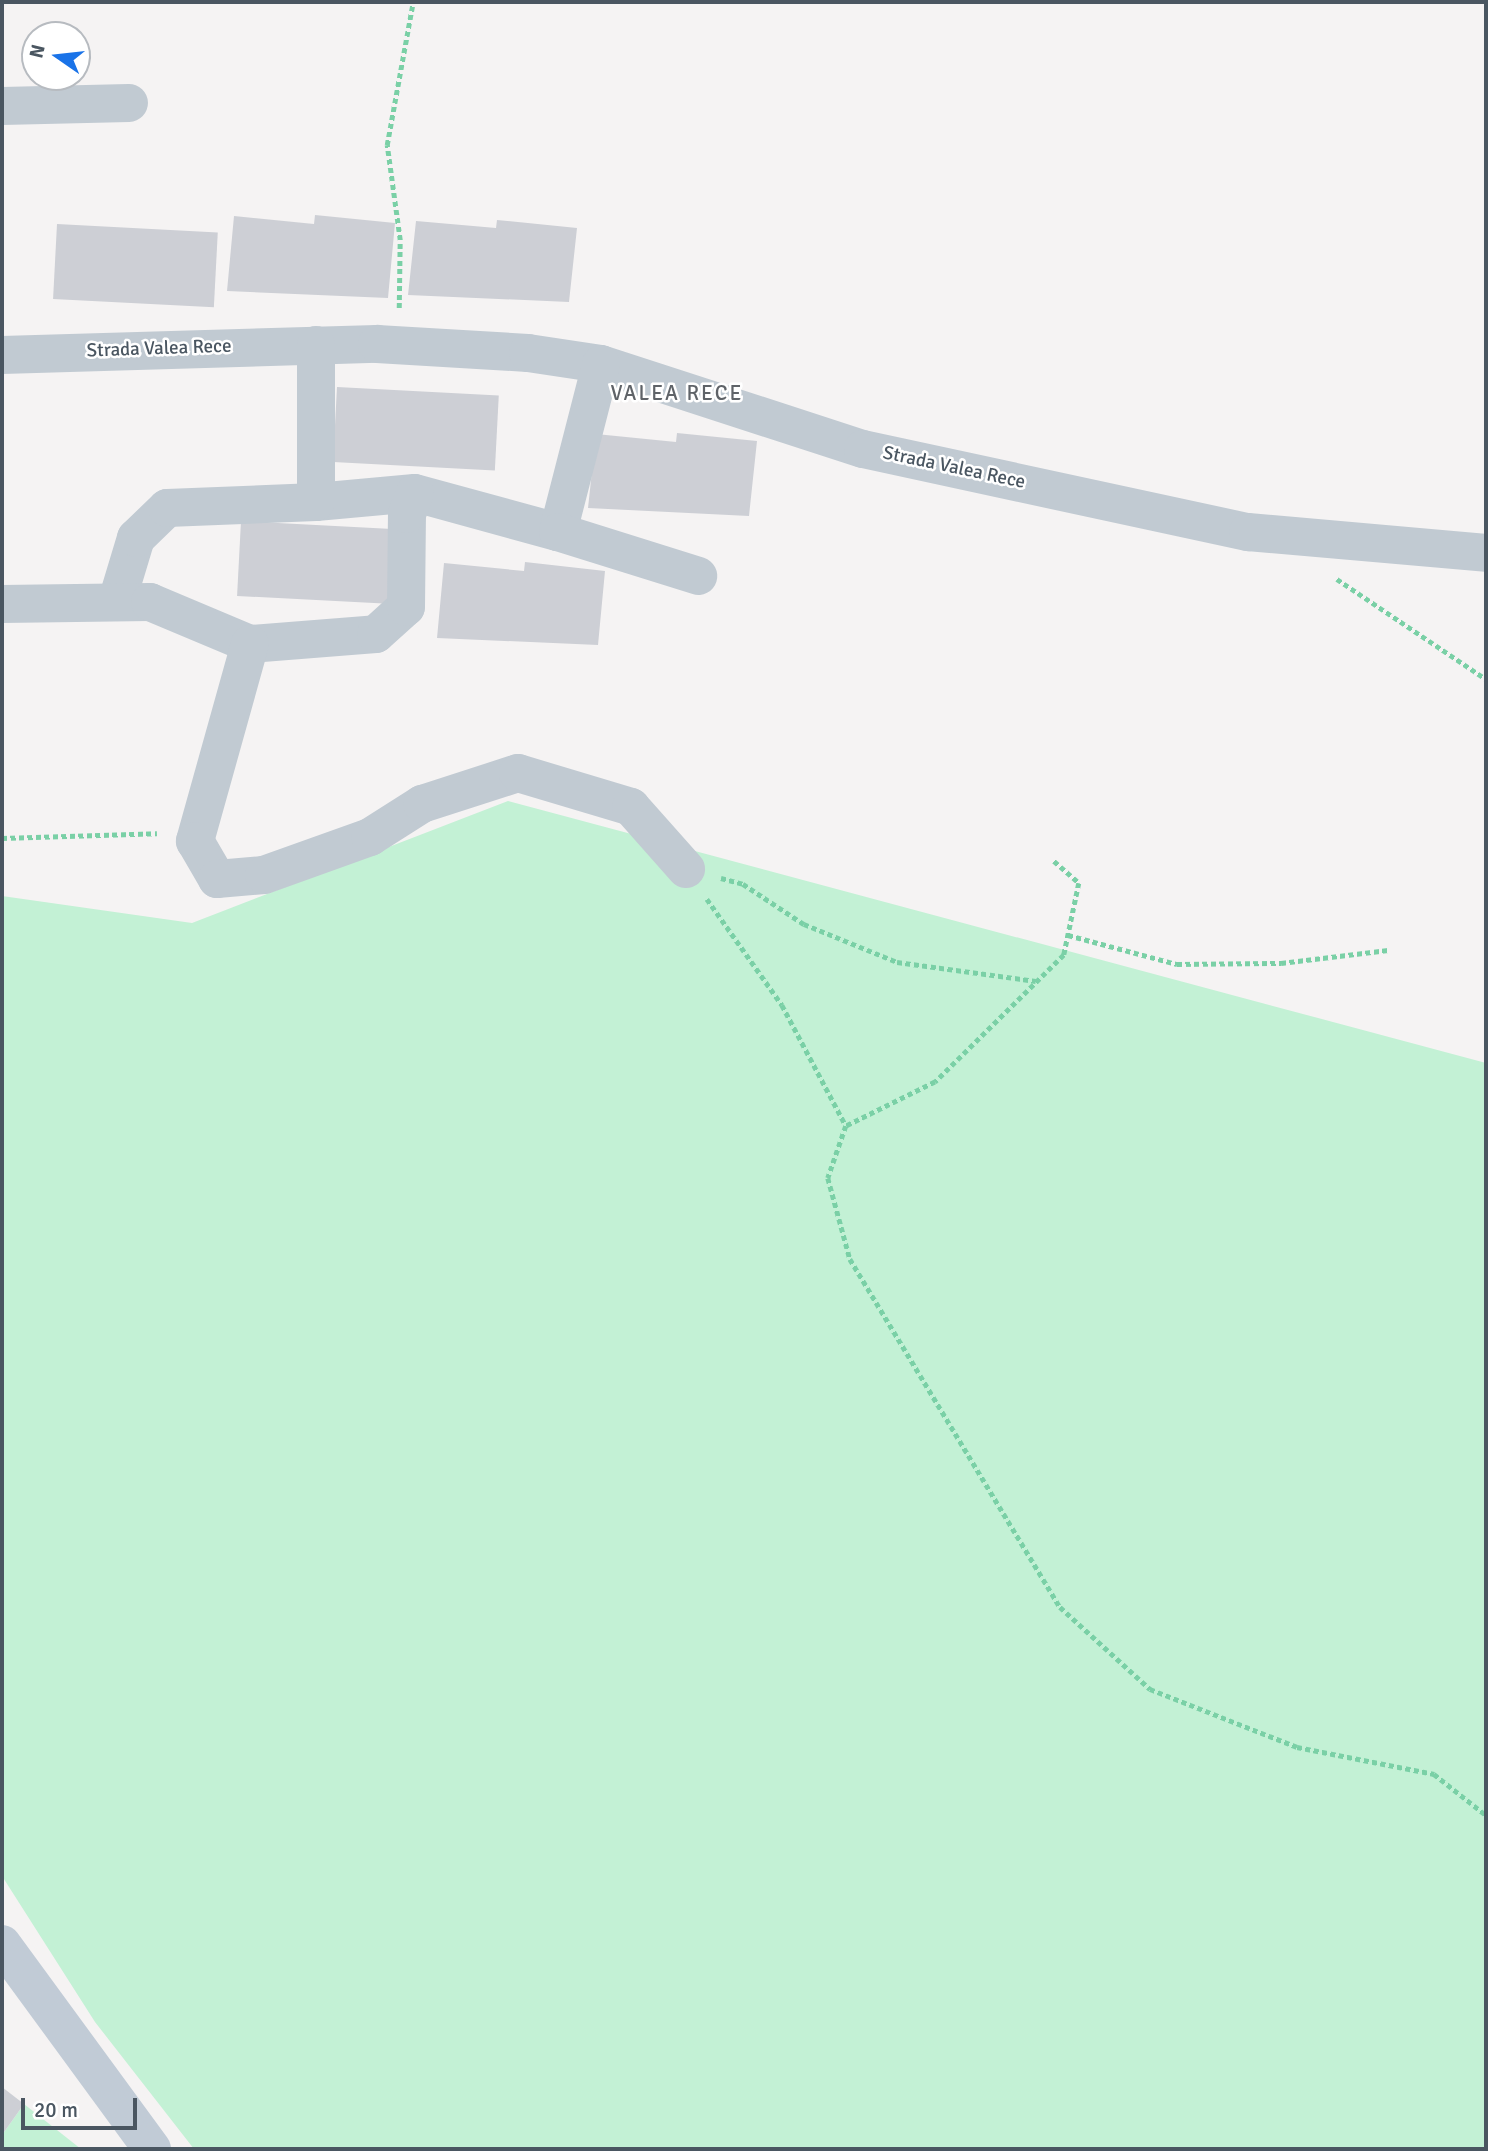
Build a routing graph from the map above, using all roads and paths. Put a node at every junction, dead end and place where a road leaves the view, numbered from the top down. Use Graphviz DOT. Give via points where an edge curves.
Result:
graph roads {
  1 [pos="413,2"];
  2 [pos="128,103"];
  3 [pos="2,106"];
  4 [pos="316,345"];
  5 [pos="403,347"];
  6 [pos="2,355"];
  7 [pos="601,364"];
  8 [pos="415,493"];
  9 [pos="316,502"];
  10 [pos="558,533"];
  11 [pos="1315,533"];
  12 [pos="1486,553"];
  13 [pos="698,576"];
  14 [pos="117,601"];
  15 [pos="2,604"];
  16 [pos="250,643"];
  17 [pos="1486,679"];
  18 [pos="2,838"];
  19 [pos="194,841"];
  20 [pos="1054,861"];
  21 [pos="686,869"];
  22 [pos="1068,935"];
  23 [pos="1388,950"];
  24 [pos="1037,981"];
  25 [pos="846,1126"];
  26 [pos="1486,1815"];
  27 [pos="2,1944"];
  28 [pos="152,2149"];
  1 -- 5 [label="path" via="387,145 400,240 397,288"];
  2 -- 3 [label="street"];
  4 -- 5 [label="street, Strada Valea Rece"];
  4 -- 6 [label="street, Strada Valea Rece"];
  4 -- 9 [label="street"];
  5 -- 7 [label="street, Strada Valea Rece"];
  7 -- 10 [label="street"];
  7 -- 11 [label="street, Strada Valea Rece" via="863,449 1248,532"];
  8 -- 9 [label="street"];
  8 -- 10 [label="street"];
  8 -- 16 [label="street" via="407,514 406,607 376,634"];
  9 -- 14 [label="street" via="167,508 136,538"];
  10 -- 13 [label="street"];
  11 -- 12 [label="street, Strada Valea Rece"];
  11 -- 17 [label="path" via="1317,558 1347,589"];
  14 -- 15 [label="street"];
  14 -- 16 [label="street" via="150,602"];
  16 -- 19 [label="street"];
  18 -- 19 [label="path" via="118,830"];
  19 -- 21 [label="street" via="217,879 264,875 370,837 422,804 517,773 631,807"];
  20 -- 22 [label="path" via="1079,883"];
  21 -- 24 [label="path" via="743,884 804,924 897,962"];
  21 -- 25 [label="path" via="782,1005"];
  22 -- 23 [label="path" via="1177,964 1280,963"];
  22 -- 24 [label="path" via="1064,955"];
  24 -- 25 [label="path" via="935,1082"];
  25 -- 26 [label="path" via="828,1178 850,1259 1060,1608 1150,1689 1297,1747 1434,1774"];
  27 -- 28 [label="main road"];
}
